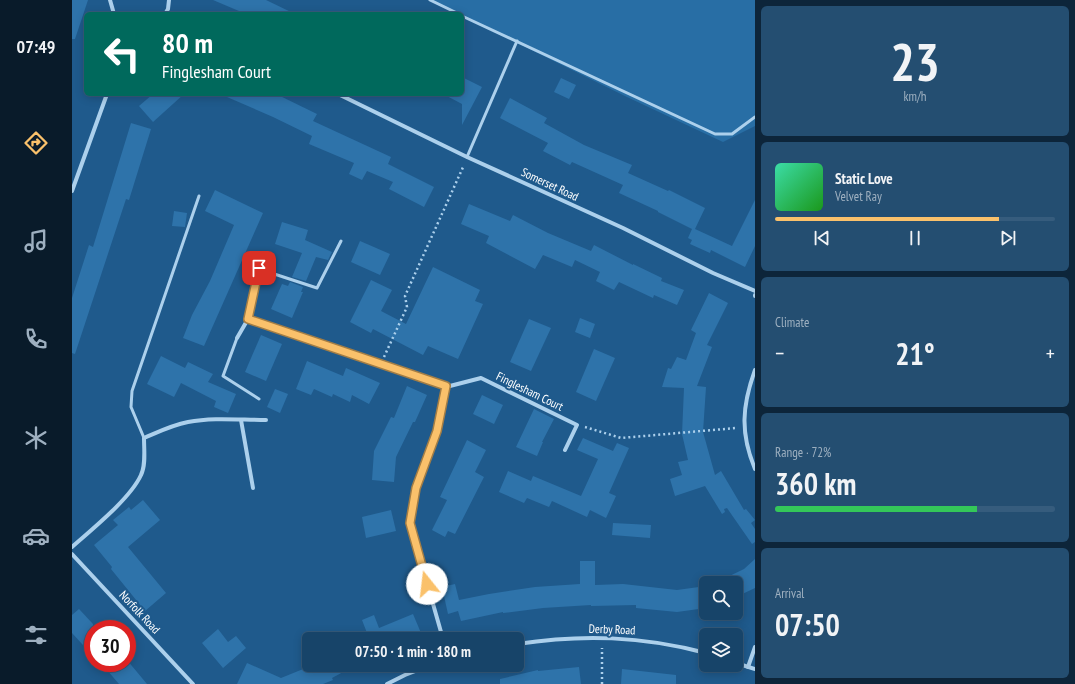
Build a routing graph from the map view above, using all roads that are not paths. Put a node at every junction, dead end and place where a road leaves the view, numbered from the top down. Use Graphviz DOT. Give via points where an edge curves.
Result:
graph roads {
  1 [pos="110,0"];
  2 [pos="169,0"];
  3 [pos="430,0"];
  4 [pos="113,12"];
  5 [pos="167,12"];
  6 [pos="455,12"];
  7 [pos="464,17"];
  8 [pos="517,41"];
  9 [pos="105,96"];
  10 [pos="342,96"];
  11 [pos="755,117"];
  12 [pos="467,157"];
  13 [pos="72,191"];
  14 [pos="198,196"];
  15 [pos="341,241"];
  16 [pos="259,268"];
  17 [pos="755,291"];
  18 [pos="248,319"];
  19 [pos="238,338"];
  20 [pos="755,370"];
  21 [pos="446,386"];
  22 [pos="259,399"];
  23 [pos="241,420"];
  24 [pos="266,420"];
  25 [pos="144,438"];
  26 [pos="565,450"];
  27 [pos="755,469"];
  28 [pos="254,488"];
  29 [pos="72,547"];
  30 [pos="72,554"];
  31 [pos="441,632"];
  32 [pos="524,643"];
  33 [pos="755,647"];
  34 [pos="699,651"];
  35 [pos="743,665"];
  36 [pos="748,667"];
  37 [pos="755,669"];
  38 [pos="413,672"];
  39 [pos="193,684"];
  40 [pos="387,684"];
  1 -- 4 [label="street"];
  2 -- 5 [label="street"];
  3 -- 6 [label="lane"];
  7 -- 8 [label="lane"];
  8 -- 11 [label="lane" via="715,134 732,134"];
  8 -- 12 [label="lane"];
  9 -- 13 [label="street"];
  10 -- 12 [label="street, Somerset Road"];
  12 -- 17 [label="street, Somerset Road"];
  14 -- 25 [label="lane" via="132,391 131,407"];
  15 -- 16 [label="lane" via="317,288"];
  16 -- 18 [label="street"];
  18 -- 19 [label="street"];
  18 -- 21 [label="street"];
  19 -- 22 [label="lane" via="223,376"];
  20 -- 27 [label="street" via="746,399 745,428 748,449"];
  21 -- 26 [label="street, Finglesham Court" via="481,378 577,425"];
  21 -- 31 [label="street" via="437,431 416,488 410,523"];
  23 -- 24 [label="street"];
  23 -- 25 [label="street" via="188,422"];
  23 -- 28 [label="street"];
  25 -- 29 [label="street" via="141,474 133,489"];
  30 -- 39 [label="street, Norfolk Road"];
  32 -- 34 [label="street, Derby Road" via="602,637 655,642"];
  33 -- 36 [label="street"];
  35 -- 36 [label="street"];
  36 -- 37 [label="street"];
  38 -- 40 [label="street"];
}
